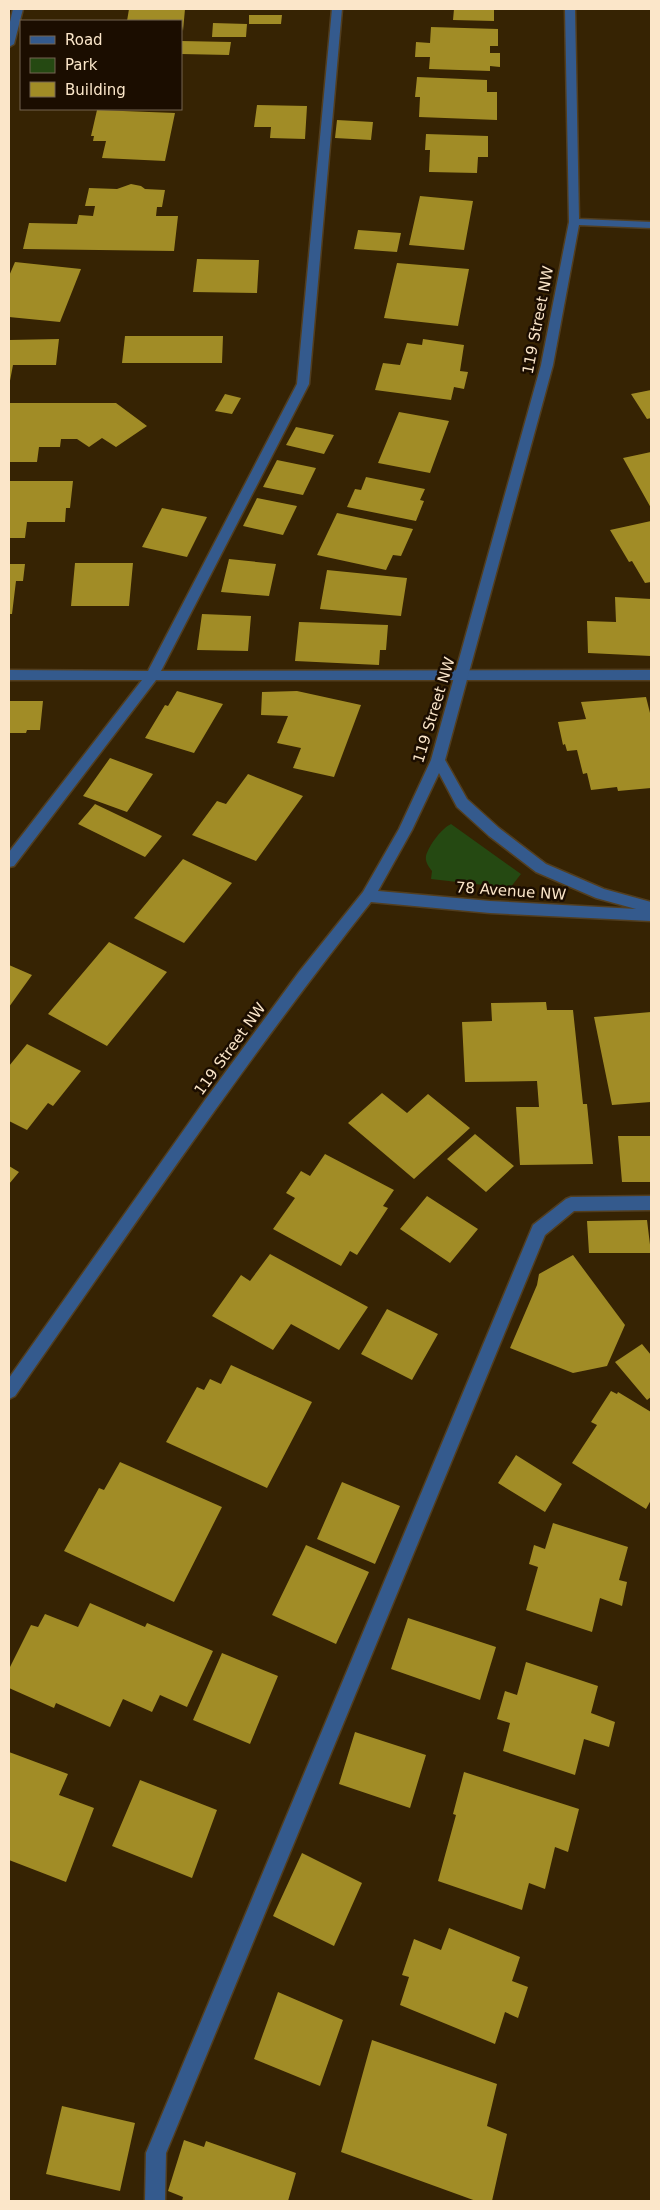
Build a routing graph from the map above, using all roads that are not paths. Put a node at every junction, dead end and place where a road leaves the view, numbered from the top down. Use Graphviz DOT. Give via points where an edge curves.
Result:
graph roads {
  1 [pos="18,9"];
  2 [pos="337,9"];
  3 [pos="570,9"];
  4 [pos="9,44"];
  5 [pos="574,222"];
  6 [pos="651,225"];
  7 [pos="463,673"];
  8 [pos="9,675"];
  9 [pos="651,675"];
  10 [pos="152,676"];
  11 [pos="438,760"];
  12 [pos="9,862"];
  13 [pos="368,896"];
  14 [pos="651,907"];
  15 [pos="651,915"];
  16 [pos="651,1203"];
  17 [pos="9,1391"];
  18 [pos="156,2201"];
  1 -- 4 [label="street"];
  2 -- 10 [label="street" via="303,384"];
  3 -- 5 [label="street, 119 Street NW"];
  5 -- 6 [label="street"];
  5 -- 7 [label="street, 119 Street NW" via="547,365"];
  7 -- 9 [label="street"];
  7 -- 10 [label="street"];
  7 -- 11 [label="street, 119 Street NW"];
  8 -- 10 [label="street"];
  10 -- 12 [label="street"];
  11 -- 13 [label="street, 119 Street NW" via="406,830"];
  11 -- 14 [label="street, 78 Avenue NW" via="462,804 541,868 601,894"];
  13 -- 15 [label="street, 78 Avenue NW" via="490,907"];
  13 -- 17 [label="street, 119 Street NW" via="304,976 216,1096"];
  16 -- 18 [label="street" via="571,1204 538,1230 156,2153"];
}
